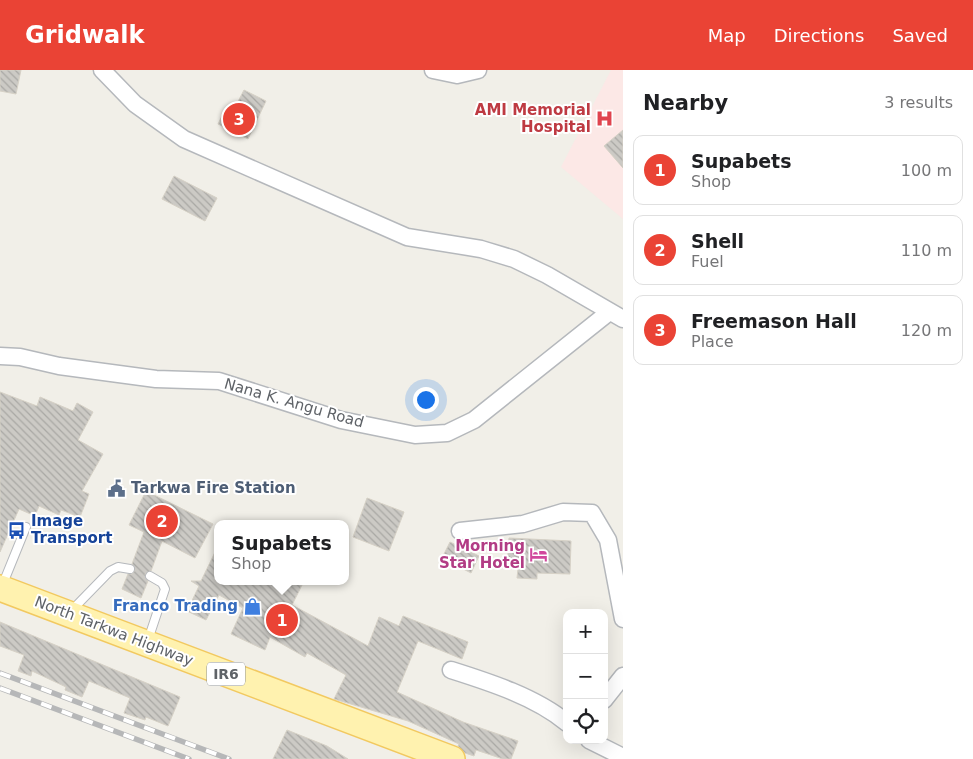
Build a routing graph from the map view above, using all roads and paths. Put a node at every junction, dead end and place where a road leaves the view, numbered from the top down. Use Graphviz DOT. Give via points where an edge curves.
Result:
graph roads {
  1 [pos="102,70"];
  2 [pos="433,70"];
  3 [pos="478,70"];
  4 [pos="616,316"];
  5 [pos="0,356"];
  6 [pos="26,527"];
  7 [pos="460,532"];
  8 [pos="130,569"];
  9 [pos="150,576"];
  10 [pos="0,588"];
  11 [pos="68,615"];
  12 [pos="623,619"];
  13 [pos="146,644"];
  14 [pos="451,670"];
  15 [pos="623,676"];
  16 [pos="605,699"];
  17 [pos="563,720"];
  18 [pos="597,744"];
  19 [pos="623,757"];
  20 [pos="452,759"];
  1 -- 4 [label="street" via="135,104 184,139 406,237 481,249 514,259"];
  2 -- 3 [label="street" via="457,75"];
  4 -- 5 [label="street, Nana K. Angu Road" via="474,420 447,433 415,435 341,420 219,381 156,379"];
  6 -- 10 [label="lane"];
  7 -- 12 [label="street" via="523,524 563,512 592,513 608,540"];
  8 -- 11 [label="lane" via="118,567 110,571"];
  9 -- 13 [label="lane" via="162,583 165,589"];
  10 -- 11 [label="main road, North Tarkwa Highway / IR6"];
  11 -- 13 [label="main road, North Tarkwa Highway / IR6"];
  13 -- 20 [label="main road, North Tarkwa Highway / IR6"];
  14 -- 17 [label="street" via="491,682"];
  15 -- 16 [label="street"];
  18 -- 19 [label="street"];
}
